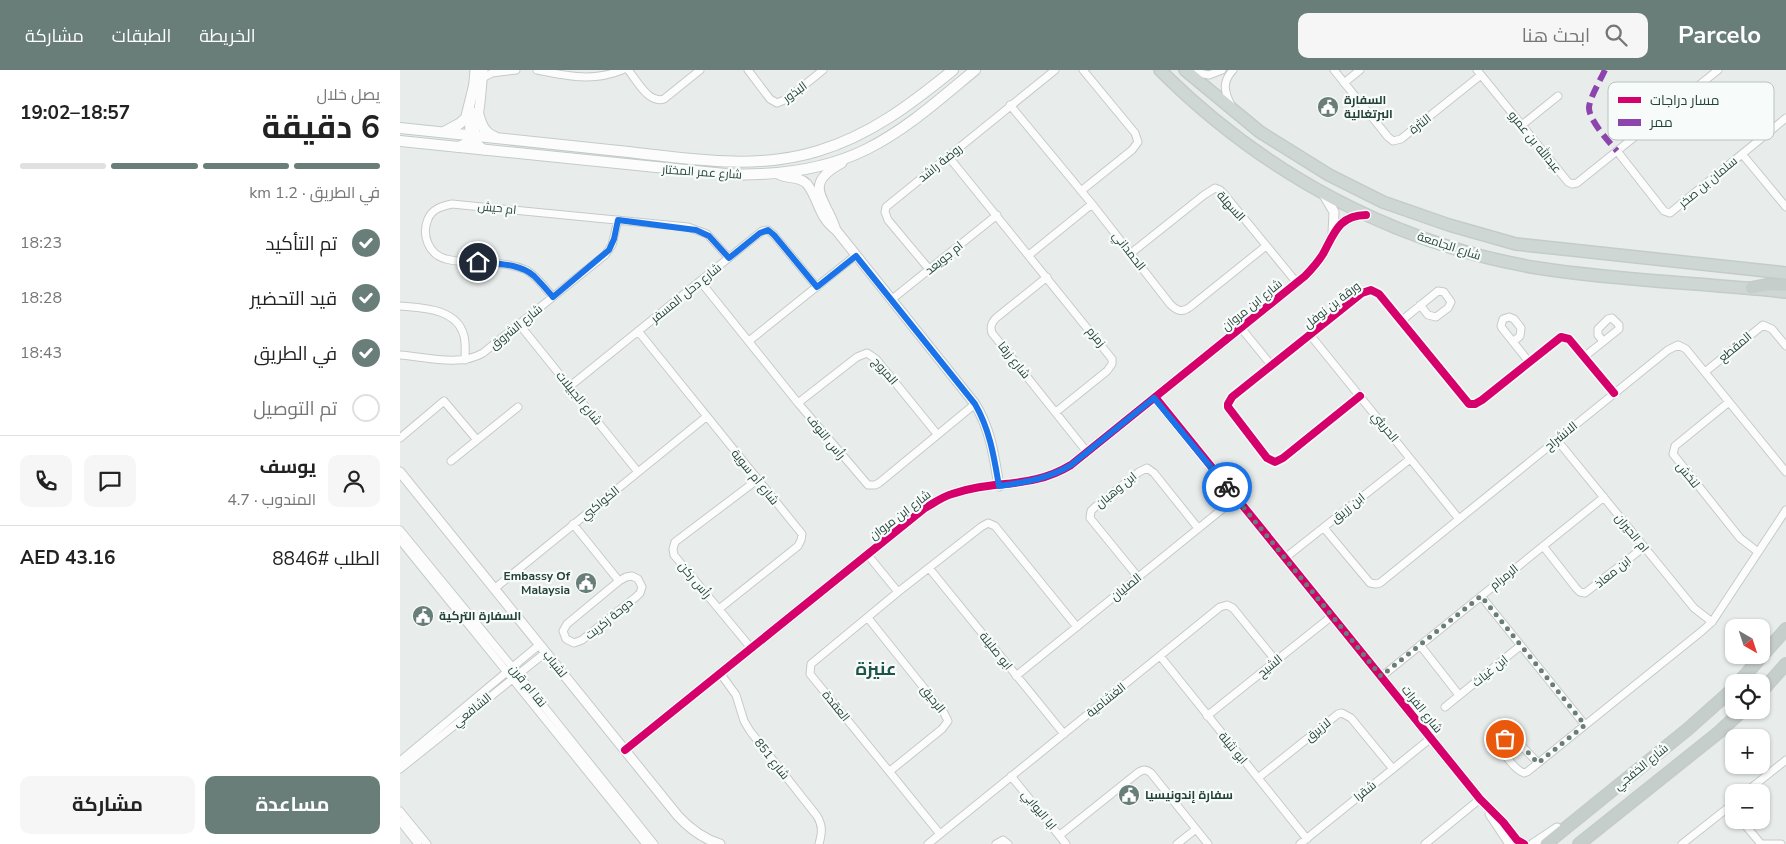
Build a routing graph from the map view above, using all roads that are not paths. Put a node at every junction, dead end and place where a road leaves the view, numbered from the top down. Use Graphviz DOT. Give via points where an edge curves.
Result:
graph roads {
  1 [pos="475,70"];
  2 [pos="516,70"];
  3 [pos="537,70"];
  4 [pos="622,70"];
  5 [pos="628,70"];
  6 [pos="700,70"];
  7 [pos="748,70"];
  8 [pos="823,70"];
  9 [pos="953,70"];
  10 [pos="975,70"];
  11 [pos="1055,70"];
  12 [pos="1083,70"];
  13 [pos="1160,70"];
  14 [pos="1186,70"];
  15 [pos="1222,70"];
  16 [pos="1233,70"];
  17 [pos="1334,70"];
  18 [pos="1360,70"];
  19 [pos="1718,70"];
  20 [pos="567,73"];
  21 [pos="1479,73"];
  22 [pos="482,74"];
  23 [pos="1703,82"];
  24 [pos="1344,83"];
  25 [pos="474,86"];
  26 [pos="1558,96"];
  27 [pos="1010,106"];
  28 [pos="1234,112"];
  29 [pos="478,113"];
  30 [pos="1786,118"];
  31 [pos="1522,125"];
  32 [pos="400,128"];
  33 [pos="1774,128"];
  34 [pos="442,133"];
  35 [pos="472,136"];
  36 [pos="501,138"];
  37 [pos="1630,140"];
  38 [pos="1759,140"];
  39 [pos="400,142"];
  40 [pos="458,147"];
  41 [pos="484,150"];
  42 [pos="1616,151"];
  43 [pos="1742,154"];
  44 [pos="948,156"];
  45 [pos="849,157"];
  46 [pos="778,174"];
  47 [pos="1081,191"];
  48 [pos="1323,193"];
  49 [pos="1092,204"];
  50 [pos="1786,207"];
  51 [pos="997,215"];
  52 [pos="1366,215"];
  53 [pos="618,220"];
  54 [pos="836,230"];
  55 [pos="1333,234"];
  56 [pos="1266,246"];
  57 [pos="1130,254"];
  58 [pos="1029,255"];
  59 [pos="856,256"];
  60 [pos="729,258"];
  61 [pos="929,269"];
  62 [pos="1786,273"];
  63 [pos="1047,277"];
  64 [pos="700,281"];
  65 [pos="1296,283"];
  66 [pos="1786,285"];
  67 [pos="817,287"];
  68 [pos="1752,288"];
  69 [pos="1786,292"];
  70 [pos="553,297"];
  71 [pos="891,300"];
  72 [pos="1420,305"];
  73 [pos="400,306"];
  74 [pos="1401,321"];
  75 [pos="519,324"];
  76 [pos="1241,328"];
  77 [pos="638,331"];
  78 [pos="1311,336"];
  79 [pos="749,342"];
  80 [pos="1513,342"];
  81 [pos="1603,342"];
  82 [pos="1786,346"];
  83 [pos="400,355"];
  84 [pos="1584,357"];
  85 [pos="465,360"];
  86 [pos="1529,362"];
  87 [pos="1272,366"];
  88 [pos="1705,372"];
  89 [pos="569,387"];
  90 [pos="1614,393"];
  91 [pos="1360,396"];
  92 [pos="1154,398"];
  93 [pos="1729,402"];
  94 [pos="798,403"];
  95 [pos="975,404"];
  96 [pos="518,407"];
  97 [pos="1056,412"];
  98 [pos="706,417"];
  99 [pos="937,434"];
  100 [pos="400,438"];
  101 [pos="477,440"];
  102 [pos="1556,440"];
  103 [pos="1088,452"];
  104 [pos="1410,458"];
  105 [pos="451,461"];
  106 [pos="1785,469"];
  107 [pos="400,472"];
  108 [pos="638,472"];
  109 [pos="757,480"];
  110 [pos="999,486"];
  111 [pos="1604,497"];
  112 [pos="1236,498"];
  113 [pos="1786,510"];
  114 [pos="1459,519"];
  115 [pos="573,524"];
  116 [pos="1198,528"];
  117 [pos="1324,528"];
  118 [pos="400,530"];
  119 [pos="400,540"];
  120 [pos="1543,546"];
  121 [pos="1644,547"];
  122 [pos="1758,552"];
  123 [pos="867,554"];
  124 [pos="1285,558"];
  125 [pos="930,568"];
  126 [pos="1138,578"];
  127 [pos="619,581"];
  128 [pos="494,589"];
  129 [pos="898,592"];
  130 [pos="1481,596"];
  131 [pos="719,609"];
  132 [pos="1332,616"];
  133 [pos="868,618"];
  134 [pos="1712,622"];
  135 [pos="1077,627"];
  136 [pos="1786,629"];
  137 [pos="539,645"];
  138 [pos="1420,645"];
  139 [pos="1520,646"];
  140 [pos="751,648"];
  141 [pos="545,653"];
  142 [pos="1160,656"];
  143 [pos="1276,661"];
  144 [pos="1786,664"];
  145 [pos="513,673"];
  146 [pos="720,673"];
  147 [pos="1746,674"];
  148 [pos="1016,676"];
  149 [pos="1381,676"];
  150 [pos="1770,682"];
  151 [pos="1459,695"];
  152 [pos="1725,696"];
  153 [pos="1444,707"];
  154 [pos="1207,716"];
  155 [pos="1733,719"];
  156 [pos="1585,725"];
  157 [pos="1064,734"];
  158 [pos="1431,738"];
  159 [pos="625,750"];
  160 [pos="1786,760"];
  161 [pos="400,761"];
  162 [pos="1538,763"];
  163 [pos="400,768"];
  164 [pos="1393,769"];
  165 [pos="890,771"];
  166 [pos="1011,776"];
  167 [pos="1258,778"];
  168 [pos="1756,784"];
  169 [pos="1480,800"];
  170 [pos="1488,809"];
  171 [pos="400,811"];
  172 [pos="1725,812"];
  173 [pos="1581,815"];
  174 [pos="400,821"];
  175 [pos="1196,829"];
  176 [pos="1748,829"];
  177 [pos="940,834"];
  178 [pos="1060,836"];
  179 [pos="1306,838"];
  180 [pos="418,844"];
  181 [pos="426,844"];
  182 [pos="646,844"];
  183 [pos="654,844"];
  184 [pos="720,844"];
  185 [pos="819,844"];
  186 [pos="928,844"];
  187 [pos="996,844"];
  188 [pos="1008,844"];
  189 [pos="1066,844"];
  190 [pos="1177,844"];
  191 [pos="1208,844"];
  192 [pos="1300,844"];
  193 [pos="1425,844"];
  194 [pos="1510,844"];
  195 [pos="1524,844"];
  196 [pos="1533,844"];
  197 [pos="1546,844"];
  198 [pos="1580,844"];
  199 [pos="1682,844"];
  200 [pos="1761,844"];
  201 [pos="1781,844"];
  1 -- 25 [label="street"];
  2 -- 22 [label="street"];
  3 -- 20 [label="street"];
  4 -- 20 [label="street" via="593,78"];
  5 -- 6 [label="street" via="650,97 660,100"];
  7 -- 8 [label="street, البذور" via="770,99 778,103"];
  9 -- 36 [label="main road, شارع عمر المختار" via="871,130 838,145 798,157 753,162 710,160"];
  10 -- 45 [label="main road, شارع عمر المختار" via="902,128"];
  11 -- 27 [label="street, روضة راشد"];
  12 -- 47 [label="street" via="1135,133 1138,142"];
  13 -- 48 [label="main road, شارع الجامعة" via="1230,133"];
  14 -- 15 [label="street" via="1209,75"];
  14 -- 28 [label="main road, شارع الجامعة"];
  16 -- 28 [label="street" via="1225,88"];
  17 -- 24 [label="street, النثرة"];
  18 -- 24 [label="street"];
  19 -- 23 [label="street, عبدالله بن عمرو"];
  21 -- 24 [label="street, النثرة" via="1397,141 1388,137"];
  21 -- 31 [label="street, عبدالله بن عمرو"];
  22 -- 29 [label="street"];
  25 -- 34 [label="main road" via="466,118"];
  25 -- 35 [label="street" via="468,128"];
  26 -- 31 [label="street"];
  27 -- 44 [label="street, روضة راشد"];
  27 -- 47 [label="street, الحمداني"];
  28 -- 62 [label="main road, شارع الجامعة" via="1284,148 1350,187 1473,233 1516,244"];
  29 -- 35 [label="street"];
  29 -- 36 [label="main road" via="484,129"];
  30 -- 33 [label="street, سلمان بن صخر"];
  31 -- 42 [label="street, عبدالله بن عمرو" via="1572,184"];
  32 -- 34 [label="main road, شارع عمر المختار"];
  34 -- 35 [label="main road, شارع عمر المختار"];
  35 -- 36 [label="main road, شارع عمر المختار"];
  35 -- 40 [label="street"];
  35 -- 41 [label="street"];
  37 -- 42 [label="street, عبدالله بن عمرو"];
  38 -- 43 [label="street, سلمان بن صخر"];
  39 -- 40 [label="main road, شارع عمر المختار"];
  40 -- 41 [label="main road, شارع عمر المختار"];
  41 -- 46 [label="main road, شارع عمر المختار" via="724,174"];
  42 -- 43 [label="street, سلمان بن صخر" via="1664,211 1670,213"];
  43 -- 50 [label="street"];
  44 -- 51 [label="street, زمزم"];
  44 -- 61 [label="street, روضة راشد" via="890,203 884,212"];
  45 -- 46 [label="main road, شارع عمر المختار"];
  45 -- 54 [label="street" via="826,173 819,186 822,201"];
  46 -- 54 [label="street" via="806,182 824,219"];
  47 -- 49 [label="street, الحمداني"];
  48 -- 52 [label="main road, شارع الجامعة"];
  48 -- 55 [label="street" via="1334,212"];
  49 -- 57 [label="street, الحمداني"];
  49 -- 58 [label="street"];
  51 -- 58 [label="street, زمزم"];
  51 -- 61 [label="street, ام جويعد"];
  52 -- 55 [label="street, شارع ابن مروان" via="1348,218"];
  52 -- 68 [label="main road, شارع الجامعة" via="1434,243 1486,258 1650,281"];
  53 -- 60 [label="street, ام حيش" via="696,230 709,236"];
  53 -- 70 [label="street, شارع الشروق" via="609,250"];
  53 -- 70 [label="street, ام حيش" via="452,204 440,206 432,213 425,237 435,254 447,259 518,268 534,276"];
  54 -- 59 [label="street"];
  55 -- 65 [label="street, شارع ابن مروان" via="1318,261"];
  56 -- 57 [label="street, الحمداني" via="1183,311 1173,308"];
  56 -- 57 [label="street, السهلة" via="1224,194 1215,188"];
  56 -- 65 [label="street, السهلة"];
  58 -- 63 [label="street, زمزم"];
  59 -- 67 [label="street"];
  59 -- 71 [label="street"];
  60 -- 64 [label="street, شارع دحل المسفر"];
  60 -- 67 [label="street, شارع دحل المسفر" via="768,230"];
  61 -- 71 [label="street, ام جويعد"];
  63 -- 97 [label="street, زمزم" via="1112,360 1110,368"];
  63 -- 97 [label="street, شارع زرقا" via="992,321 990,329"];
  64 -- 77 [label="street, شارع دحل المسفر"];
  64 -- 79 [label="street, رأس النوف"];
  65 -- 76 [label="street, شارع ابن مروان"];
  66 -- 68 [label="highway"];
  67 -- 79 [label="street"];
  68 -- 69 [label="main road, شارع الجامعة"];
  70 -- 75 [label="street, شارع الشروق"];
  71 -- 95 [label="street"];
  72 -- 74 [label="street"];
  73 -- 85 [label="street" via="436,310 452,318 464,335"];
  74 -- 78 [label="street, ورقة بن نوفل" via="1377,292 1368,290"];
  74 -- 86 [label="street, ورقة بن نوفل" via="1472,405"];
  75 -- 85 [label="street, شارع الشروق" via="483,353"];
  75 -- 89 [label="street, شارع الجبيلات"];
  76 -- 87 [label="street"];
  76 -- 92 [label="street, شارع ابن مروان"];
  77 -- 89 [label="street, شارع دحل المسفر"];
  77 -- 98 [label="street, شارع أم سوية"];
  78 -- 87 [label="street, ورقة بن نوفل"];
  78 -- 91 [label="street, الحريثي"];
  79 -- 94 [label="street, رأس النوف"];
  80 -- 86 [label="street"];
  81 -- 84 [label="street"];
  82 -- 88 [label="street, المقطع" via="1772,329 1763,325"];
  83 -- 85 [label="street, شارع الشروق"];
  84 -- 86 [label="street, ورقة بن نوفل" via="1569,339 1561,338"];
  84 -- 90 [label="street, ورقة بن نوفل"];
  87 -- 91 [label="street, ورقة بن نوفل" via="1232,397 1228,404 1271,460 1283,458"];
  88 -- 90 [label="street, الانشراح" via="1686,349 1678,345"];
  88 -- 93 [label="street, الانشراح"];
  89 -- 108 [label="street, شارع الجبيلات"];
  90 -- 102 [label="street, الانشراح"];
  91 -- 104 [label="street, الحريثي"];
  92 -- 103 [label="street, شارع ابن مروان"];
  92 -- 112 [label="street, شارع الفرات"];
  93 -- 106 [label="street, الانشراح"];
  93 -- 122 [label="street, لنخش" via="1675,446 1673,454 1740,538"];
  94 -- 99 [label="street, المروج" via="857,356 867,353 876,359"];
  94 -- 99 [label="street, رأس النوف" via="868,486 879,483"];
  95 -- 99 [label="street, رأس النوف"];
  95 -- 110 [label="street" via="991,441"];
  96 -- 101 [label="street"];
  97 -- 103 [label="street, شارع زرقا"];
  98 -- 108 [label="street, الكواكبي"];
  98 -- 109 [label="street, شارع أم سوية"];
  100 -- 101 [label="street" via="444,401"];
  101 -- 105 [label="street"];
  102 -- 111 [label="street, ام الحيران"];
  102 -- 114 [label="street, الانشراح"];
  103 -- 110 [label="street, شارع ابن مروان" via="1049,477"];
  104 -- 114 [label="street, الحريثي"];
  104 -- 117 [label="street, ابن زريق"];
  107 -- 128 [label="street, لشباب"];
  108 -- 115 [label="street, الكواكبي"];
  109 -- 131 [label="street, شارع أم سوية" via="801,532 802,540"];
  109 -- 131 [label="street, رأس ركن" via="673,545 674,555"];
  110 -- 123 [label="street, شارع ابن مروان" via="953,493 939,499"];
  111 -- 120 [label="street, الرمرام"];
  111 -- 121 [label="street, ام الحيران"];
  112 -- 116 [label="street, الصليان"];
  112 -- 124 [label="street, شارع الفرات"];
  113 -- 122 [label="street"];
  114 -- 117 [label="street, الانشراح" via="1376,584 1367,580"];
  115 -- 127 [label="street, دوحة زكريت"];
  115 -- 128 [label="street, الكواكبي"];
  116 -- 126 [label="street, الصليان"];
  116 -- 126 [label="street, ابن وهبان" via="1147,468 1095,507 1090,514 1093,523"];
  117 -- 124 [label="street, ابن زريق"];
  118 -- 145 [label="street, نقا ام قرن"];
  119 -- 145 [label="street, نقا ام قرن"];
  120 -- 121 [label="street, ابن معاذ" via="1576,588 1585,594"];
  120 -- 130 [label="street, الرمرام"];
  121 -- 134 [label="street, ام الحيران" via="1694,608"];
  122 -- 134 [label="street"];
  123 -- 129 [label="street"];
  123 -- 140 [label="street, شارع ابن مروان"];
  124 -- 132 [label="street, شارع الفرات"];
  125 -- 129 [label="street, العقدة"];
  125 -- 135 [label="street, العقدة" via="985,524 992,523"];
  125 -- 148 [label="street, ابو صليلة"];
  126 -- 135 [label="street, الصليان"];
  127 -- 127 [label="street, دوحة زكريت" via="567,624 563,631 566,639 574,643 582,640 640,594 641,583 635,577"];
  128 -- 137 [label="street, لشباب"];
  129 -- 133 [label="street, العقدة"];
  130 -- 138 [label="street, الرمرام"];
  130 -- 139 [label="street"];
  131 -- 140 [label="street, رأس ركن"];
  132 -- 143 [label="street, الشيح"];
  132 -- 149 [label="street, شارع الفرات"];
  133 -- 165 [label="street, الرحيق" via="948,721 942,730"];
  133 -- 165 [label="street, العقدة" via="815,660 809,671"];
  134 -- 156 [label="street"];
  135 -- 148 [label="street, الصليان"];
  136 -- 147 [label="highway"];
  137 -- 141 [label="street, لشباب"];
  137 -- 145 [label="street, الشافعي"];
  138 -- 149 [label="street, الرمرام"];
  138 -- 151 [label="street, ابن غياث"];
  139 -- 151 [label="street, ابن غياث"];
  139 -- 156 [label="street"];
  140 -- 146 [label="street, شارع ابن مروان"];
  141 -- 145 [label="street, الشافعي"];
  141 -- 159 [label="street, لشباب"];
  142 -- 143 [label="street, الغشامية" via="1220,607 1227,605 1233,608"];
  142 -- 154 [label="street, ابو نثيلة"];
  142 -- 157 [label="street, الغشامية"];
  143 -- 154 [label="street, الشيح"];
  144 -- 150 [label="highway"];
  145 -- 161 [label="street, الشافعي"];
  145 -- 163 [label="street, الشافعي"];
  145 -- 182 [label="street, نقا ام قرن"];
  145 -- 183 [label="street, نقا ام قرن"];
  146 -- 159 [label="street, شارع ابن مروان"];
  146 -- 185 [label="street, شارع 851" via="736,695 750,731 821,824"];
  148 -- 157 [label="street, ابو صليلة"];
  149 -- 158 [label="street, شارع الفرات"];
  151 -- 153 [label="street, ابن غياث"];
  152 -- 173 [label="highway, شارع الخفجي"];
  154 -- 167 [label="street, ابو نثيلة"];
  155 -- 198 [label="highway, شارع الخفجي"];
  156 -- 162 [label="street"];
  157 -- 166 [label="street, الغشامية"];
  158 -- 164 [label="street, شقرا"];
  158 -- 169 [label="street, شارع الفرات"];
  159 -- 184 [label="street, لشباب" via="684,822 703,837"];
  160 -- 168 [label="street"];
  162 -- 162 [label="street" via="1516,740 1503,739 1500,742 1520,772 1527,772"];
  164 -- 167 [label="street, لازيرق" via="1351,718 1342,713"];
  164 -- 179 [label="street, شقرا"];
  165 -- 177 [label="street, العقدة"];
  166 -- 177 [label="street, الغشامية"];
  166 -- 178 [label="street, ابا اليوابي"];
  167 -- 179 [label="street, ابو نثيلة"];
  169 -- 170 [label="street, شارع الفرات"];
  169 -- 193 [label="street"];
  170 -- 194 [label="street, شارع الفرات"];
  170 -- 195 [label="street, شارع الفرات"];
  171 -- 181 [label="street"];
  172 -- 199 [label="street"];
  173 -- 196 [label="street"];
  173 -- 197 [label="highway, شارع الخفجي"];
  174 -- 180 [label="street"];
  175 -- 178 [label="street" via="1151,774 1144,770"];
  175 -- 190 [label="street"];
  175 -- 191 [label="street"];
  176 -- 200 [label="street"];
  177 -- 186 [label="street, الغشامية"];
  178 -- 189 [label="street, ابا اليوابي"];
  179 -- 192 [label="street, شقرا"];
  187 -- 188 [label="street" via="1003,840"];
  200 -- 201 [label="street"];
}
